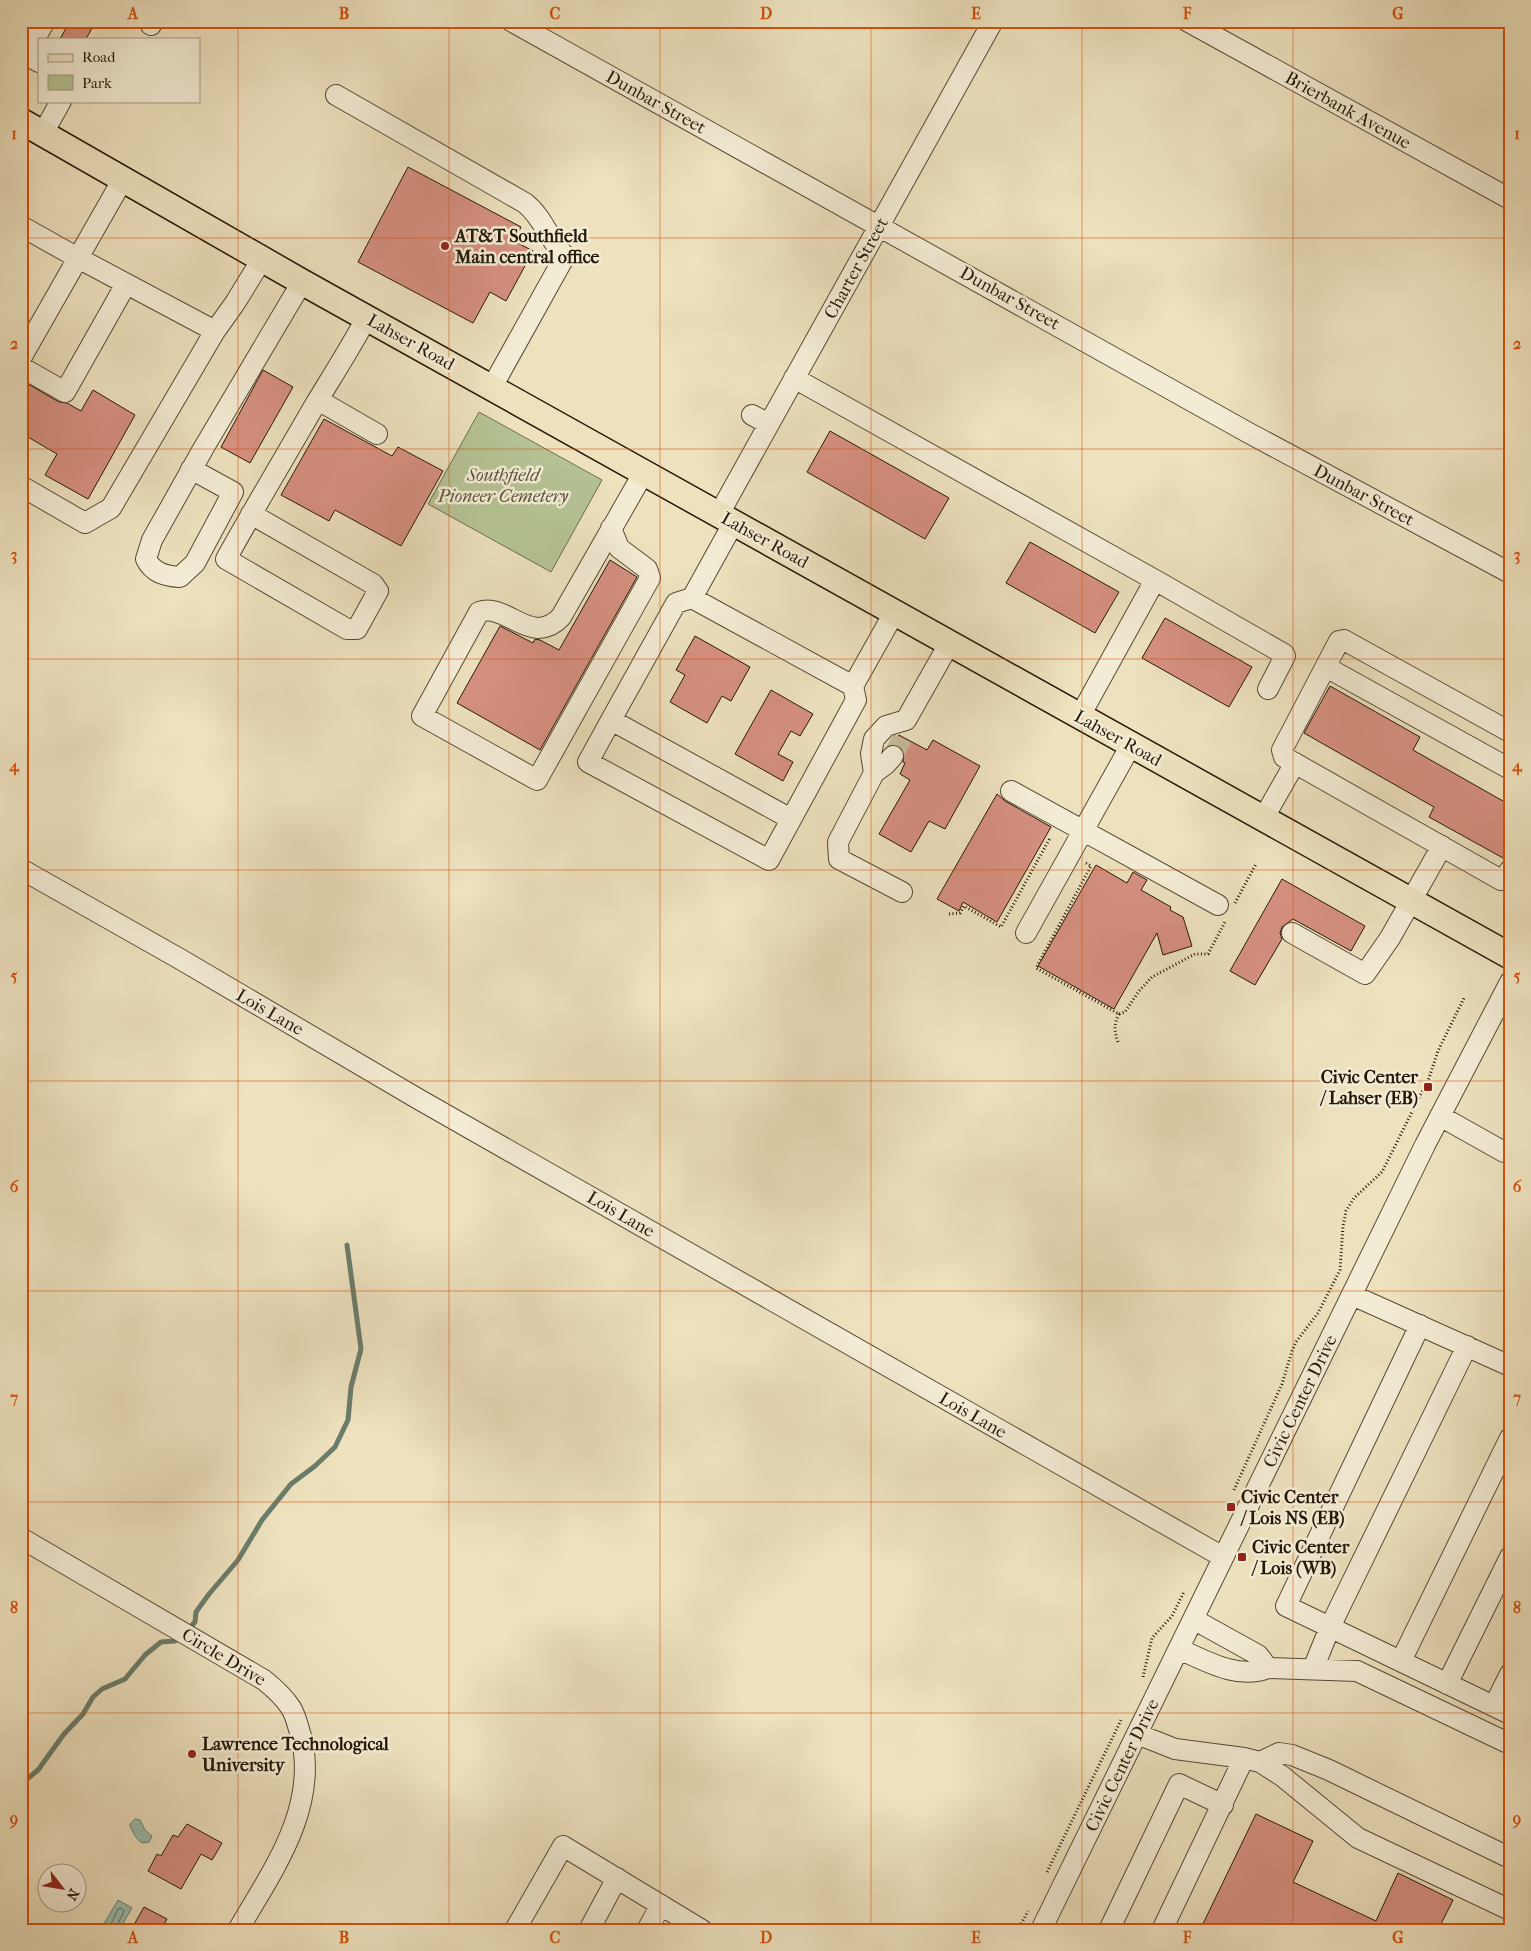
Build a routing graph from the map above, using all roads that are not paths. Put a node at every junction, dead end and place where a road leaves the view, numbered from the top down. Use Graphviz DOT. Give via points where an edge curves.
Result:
graph roads {
  1 [pos="44,21"];
  2 [pos="511,21"];
  3 [pos="993,21"];
  4 [pos="1187,21"];
  5 [pos="38,61"];
  6 [pos="336,96"];
  7 [pos="60,102"];
  8 [pos="21,121"];
  9 [pos="43,133"];
  10 [pos="123,179"];
  11 [pos="1510,198"];
  12 [pos="21,226"];
  13 [pos="880,226"];
  14 [pos="78,258"];
  15 [pos="262,259"];
  16 [pos="302,282"];
  17 [pos="126,284"];
  18 [pos="367,318"];
  19 [pos="215,331"];
  20 [pos="21,358"];
  21 [pos="21,367"];
  22 [pos="794,378"];
  23 [pos="492,387"];
  24 [pos="318,400"];
  25 [pos="378,434"];
  26 [pos="192,469"];
  27 [pos="644,472"];
  28 [pos="21,486"];
  29 [pos="252,514"];
  30 [pos="726,518"];
  31 [pos="611,528"];
  32 [pos="1510,573"];
  33 [pos="1155,580"];
  34 [pos="692,598"];
  35 [pos="894,613"];
  36 [pos="949,644"];
  37 [pos="1326,667"];
  38 [pos="853,686"];
  39 [pos="1268,688"];
  40 [pos="1080,716"];
  41 [pos="611,720"];
  42 [pos="1510,732"];
  43 [pos="1131,745"];
  44 [pos="893,756"];
  45 [pos="1295,763"];
  46 [pos="1510,769"];
  47 [pos="874,773"];
  48 [pos="1011,791"];
  49 [pos="1263,818"];
  50 [pos="791,819"];
  51 [pos="1083,831"];
  52 [pos="1442,846"];
  53 [pos="21,869"];
  54 [pos="1510,870"];
  55 [pos="902,892"];
  56 [pos="1412,901"];
  57 [pos="1226,910"];
  58 [pos="1026,933"];
  59 [pos="1292,933"];
  60 [pos="1510,956"];
  61 [pos="1510,982"];
  62 [pos="1440,1116"];
  63 [pos="1508,1150"];
  64 [pos="1352,1294"];
  65 [pos="1420,1325"];
  66 [pos="1467,1346"];
  67 [pos="1510,1366"];
  68 [pos="1510,1438"];
  69 [pos="21,1538"];
  70 [pos="1223,1557"];
  71 [pos="1510,1557"];
  72 [pos="1193,1619"];
  73 [pos="1330,1627"];
  74 [pos="1179,1648"];
  75 [pos="1401,1661"];
  76 [pos="1268,1668"];
  77 [pos="1313,1670"];
  78 [pos="1510,1674"];
  79 [pos="1447,1684"];
  80 [pos="1502,1710"];
  81 [pos="1137,1734"];
  82 [pos="1510,1744"];
  83 [pos="1252,1760"];
  84 [pos="1223,1805"];
  85 [pos="1510,1858"];
  86 [pos="617,1878"];
  87 [pos="660,1904"];
  88 [pos="1510,1910"];
  89 [pos="238,1930"];
  90 [pos="515,1930"];
  91 [pos="589,1930"];
  92 [pos="647,1930"];
  93 [pos="702,1930"];
  94 [pos="1041,1930"];
  95 [pos="1108,1930"];
  96 [pos="1162,1930"];
  1 -- 5 [label="street" via="27,52"];
  2 -- 13 [label="street, Dunbar Street"];
  3 -- 13 [label="street, Charter Street"];
  4 -- 11 [label="street, Brierbank Avenue"];
  6 -- 23 [label="street" via="525,202 565,256"];
  7 -- 9 [label="street"];
  8 -- 9 [label="main road, Lahser Road"];
  9 -- 10 [label="main road, Lahser Road"];
  10 -- 14 [label="street"];
  10 -- 15 [label="main road, Lahser Road"];
  12 -- 14 [label="street"];
  13 -- 22 [label="street, Charter Street"];
  13 -- 32 [label="street, Dunbar Street" via="1248,432"];
  14 -- 17 [label="street"];
  14 -- 20 [label="street"];
  15 -- 16 [label="main road, Lahser Road"];
  15 -- 19 [label="street"];
  16 -- 18 [label="main road, Lahser Road"];
  16 -- 26 [label="street"];
  17 -- 19 [label="street"];
  17 -- 21 [label="street" via="65,392"];
  18 -- 23 [label="main road, Lahser Road"];
  18 -- 24 [label="street"];
  19 -- 28 [label="street" via="111,508 84,523"];
  22 -- 30 [label="street, Charter Street" via="760,420"];
  22 -- 33 [label="street"];
  23 -- 27 [label="main road, Lahser Road"];
  24 -- 25 [label="street"];
  24 -- 29 [label="street"];
  26 -- 26 [label="street" via="152,540 146,559 150,568 166,577 180,577 195,563 233,492"];
  27 -- 30 [label="main road, Lahser Road"];
  27 -- 31 [label="street"];
  29 -- 29 [label="street" via="226,559 347,629 357,629 378,592 373,584"];
  30 -- 34 [label="street, Charter Street"];
  30 -- 35 [label="main road, Lahser Road"];
  31 -- 31 [label="street" via="556,622 531,628 497,613 479,612 422,716 538,780 650,578 647,569 619,548"];
  33 -- 39 [label="street" via="1284,654"];
  33 -- 40 [label="street"];
  34 -- 38 [label="street"];
  34 -- 41 [label="street" via="676,603"];
  35 -- 36 [label="main road, Lahser Road"];
  35 -- 38 [label="street"];
  36 -- 40 [label="main road, Lahser Road"];
  36 -- 47 [label="street" via="905,729 886,726 874,739 871,754"];
  37 -- 42 [label="street" via="1339,642 1344,640"];
  37 -- 45 [label="street" via="1282,750 1284,757"];
  37 -- 46 [label="street"];
  38 -- 50 [label="street" via="856,700"];
  40 -- 43 [label="main road, Lahser Road"];
  41 -- 50 [label="street"];
  41 -- 50 [label="street" via="588,762 769,860"];
  43 -- 49 [label="main road, Lahser Road"];
  43 -- 51 [label="street"];
  44 -- 47 [label="street"];
  45 -- 49 [label="street"];
  45 -- 52 [label="street"];
  47 -- 55 [label="street" via="838,842 839,859"];
  48 -- 51 [label="street"];
  49 -- 56 [label="main road, Lahser Road"];
  51 -- 57 [label="street"];
  51 -- 58 [label="street"];
  52 -- 54 [label="street" via="1501,880"];
  52 -- 56 [label="street"];
  53 -- 70 [label="street, Lois Lane"];
  56 -- 59 [label="street" via="1380,955 1364,974"];
  56 -- 60 [label="main road, Lahser Road"];
  61 -- 62 [label="street, Civic Center Drive"];
  62 -- 63 [label="street"];
  62 -- 64 [label="street, Civic Center Drive"];
  64 -- 65 [label="street"];
  64 -- 70 [label="street, Civic Center Drive"];
  65 -- 66 [label="street"];
  65 -- 73 [label="street" via="1286,1606"];
  66 -- 67 [label="street"];
  66 -- 73 [label="street"];
  68 -- 75 [label="street"];
  69 -- 89 [label="street, Circle Drive" via="264,1680 291,1708 304,1748 306,1769 298,1814 288,1841"];
  70 -- 72 [label="street, Civic Center Drive"];
  71 -- 79 [label="street"];
  72 -- 74 [label="street, Civic Center Drive"];
  72 -- 76 [label="street" via="1258,1655"];
  73 -- 75 [label="street"];
  73 -- 77 [label="street"];
  74 -- 76 [label="street" via="1227,1669 1242,1672"];
  74 -- 81 [label="street, Civic Center Drive"];
  75 -- 79 [label="street"];
  76 -- 77 [label="street"];
  77 -- 82 [label="street" via="1357,1671"];
  78 -- 80 [label="street"];
  79 -- 80 [label="street"];
  81 -- 83 [label="street" via="1175,1749"];
  81 -- 94 [label="street, Civic Center Drive"];
  83 -- 84 [label="street"];
  83 -- 85 [label="street" via="1279,1753 1292,1755"];
  83 -- 88 [label="street" via="1282,1776 1358,1838"];
  84 -- 95 [label="street" via="1180,1784"];
  84 -- 96 [label="street"];
  86 -- 87 [label="street"];
  86 -- 90 [label="street" via="563,1846"];
  86 -- 91 [label="street"];
  87 -- 92 [label="street"];
  87 -- 93 [label="street"];
}
